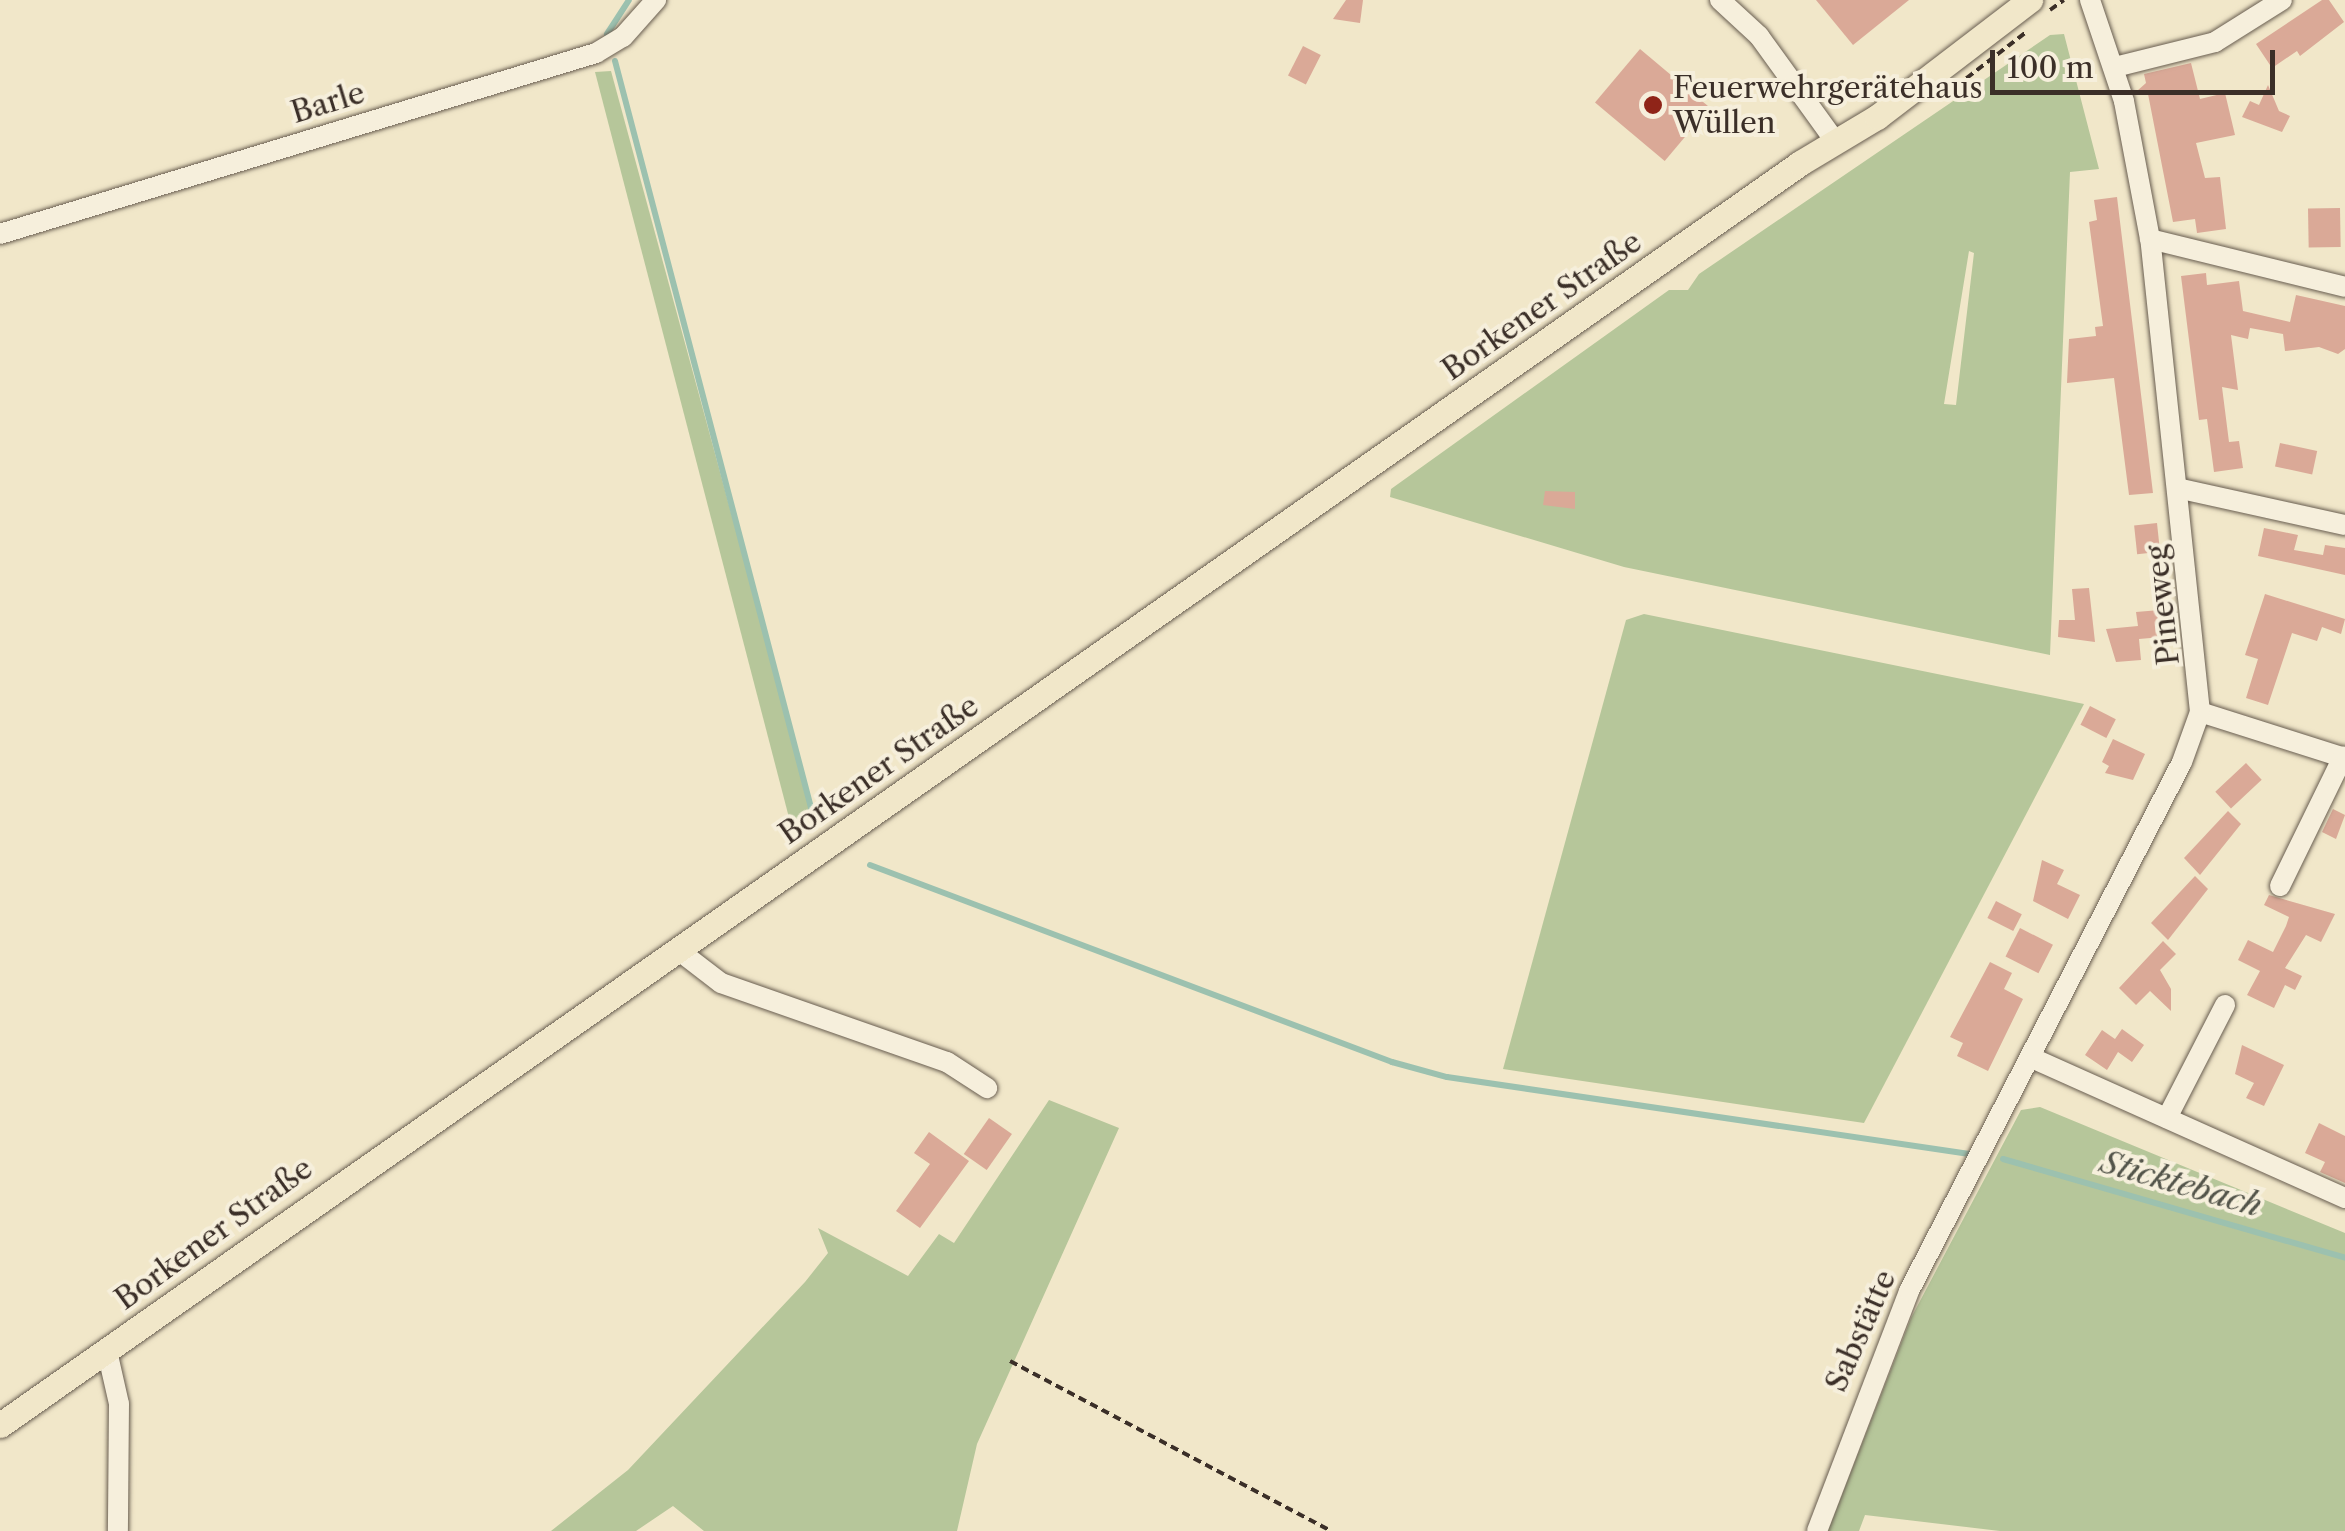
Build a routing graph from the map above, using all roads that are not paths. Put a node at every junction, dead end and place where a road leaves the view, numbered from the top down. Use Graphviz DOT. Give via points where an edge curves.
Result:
graph roads {
  1 [pos="656,0"];
  2 [pos="1720,0"];
  3 [pos="2030,0"];
  4 [pos="2090,0"];
  5 [pos="2282,0"];
  6 [pos="2115,67"];
  7 [pos="1835,141"];
  8 [pos="0,234"];
  9 [pos="2150,239"];
  10 [pos="2345,287"];
  11 [pos="2181,489"];
  12 [pos="2345,525"];
  13 [pos="2200,712"];
  14 [pos="2344,758"];
  15 [pos="2280,886"];
  16 [pos="678,950"];
  17 [pos="2225,1005"];
  18 [pos="2032,1058"];
  19 [pos="988,1088"];
  20 [pos="2167,1118"];
  21 [pos="1979,1162"];
  22 [pos="2345,1198"];
  23 [pos="107,1351"];
  24 [pos="0,1425"];
  25 [pos="118,1531"];
  26 [pos="1817,1531"];
  1 -- 8 [label="street, Barle" via="623,38 596,53"];
  2 -- 7 [label="street" via="1760,36"];
  3 -- 7 [label="main road, Borkener Straße" via="1877,117"];
  4 -- 6 [label="street, Pineweg"];
  5 -- 6 [label="street" via="2216,42"];
  6 -- 9 [label="street, Pineweg"];
  7 -- 16 [label="main road, Borkener Straße"];
  9 -- 10 [label="street"];
  9 -- 11 [label="street, Pineweg"];
  11 -- 12 [label="street"];
  11 -- 13 [label="street, Pineweg"];
  13 -- 14 [label="street"];
  13 -- 18 [label="street, Pineweg" via="2182,762"];
  14 -- 15 [label="street"];
  16 -- 19 [label="street" via="721,983 948,1062"];
  16 -- 23 [label="main road, Borkener Straße"];
  17 -- 20 [label="street"];
  18 -- 20 [label="street"];
  18 -- 21 [label="street, Pineweg"];
  20 -- 22 [label="street"];
  21 -- 26 [label="street, Sabstätte" via="1880,1358"];
  23 -- 24 [label="main road, Borkener Straße"];
  23 -- 25 [label="street" via="119,1404"];
}
